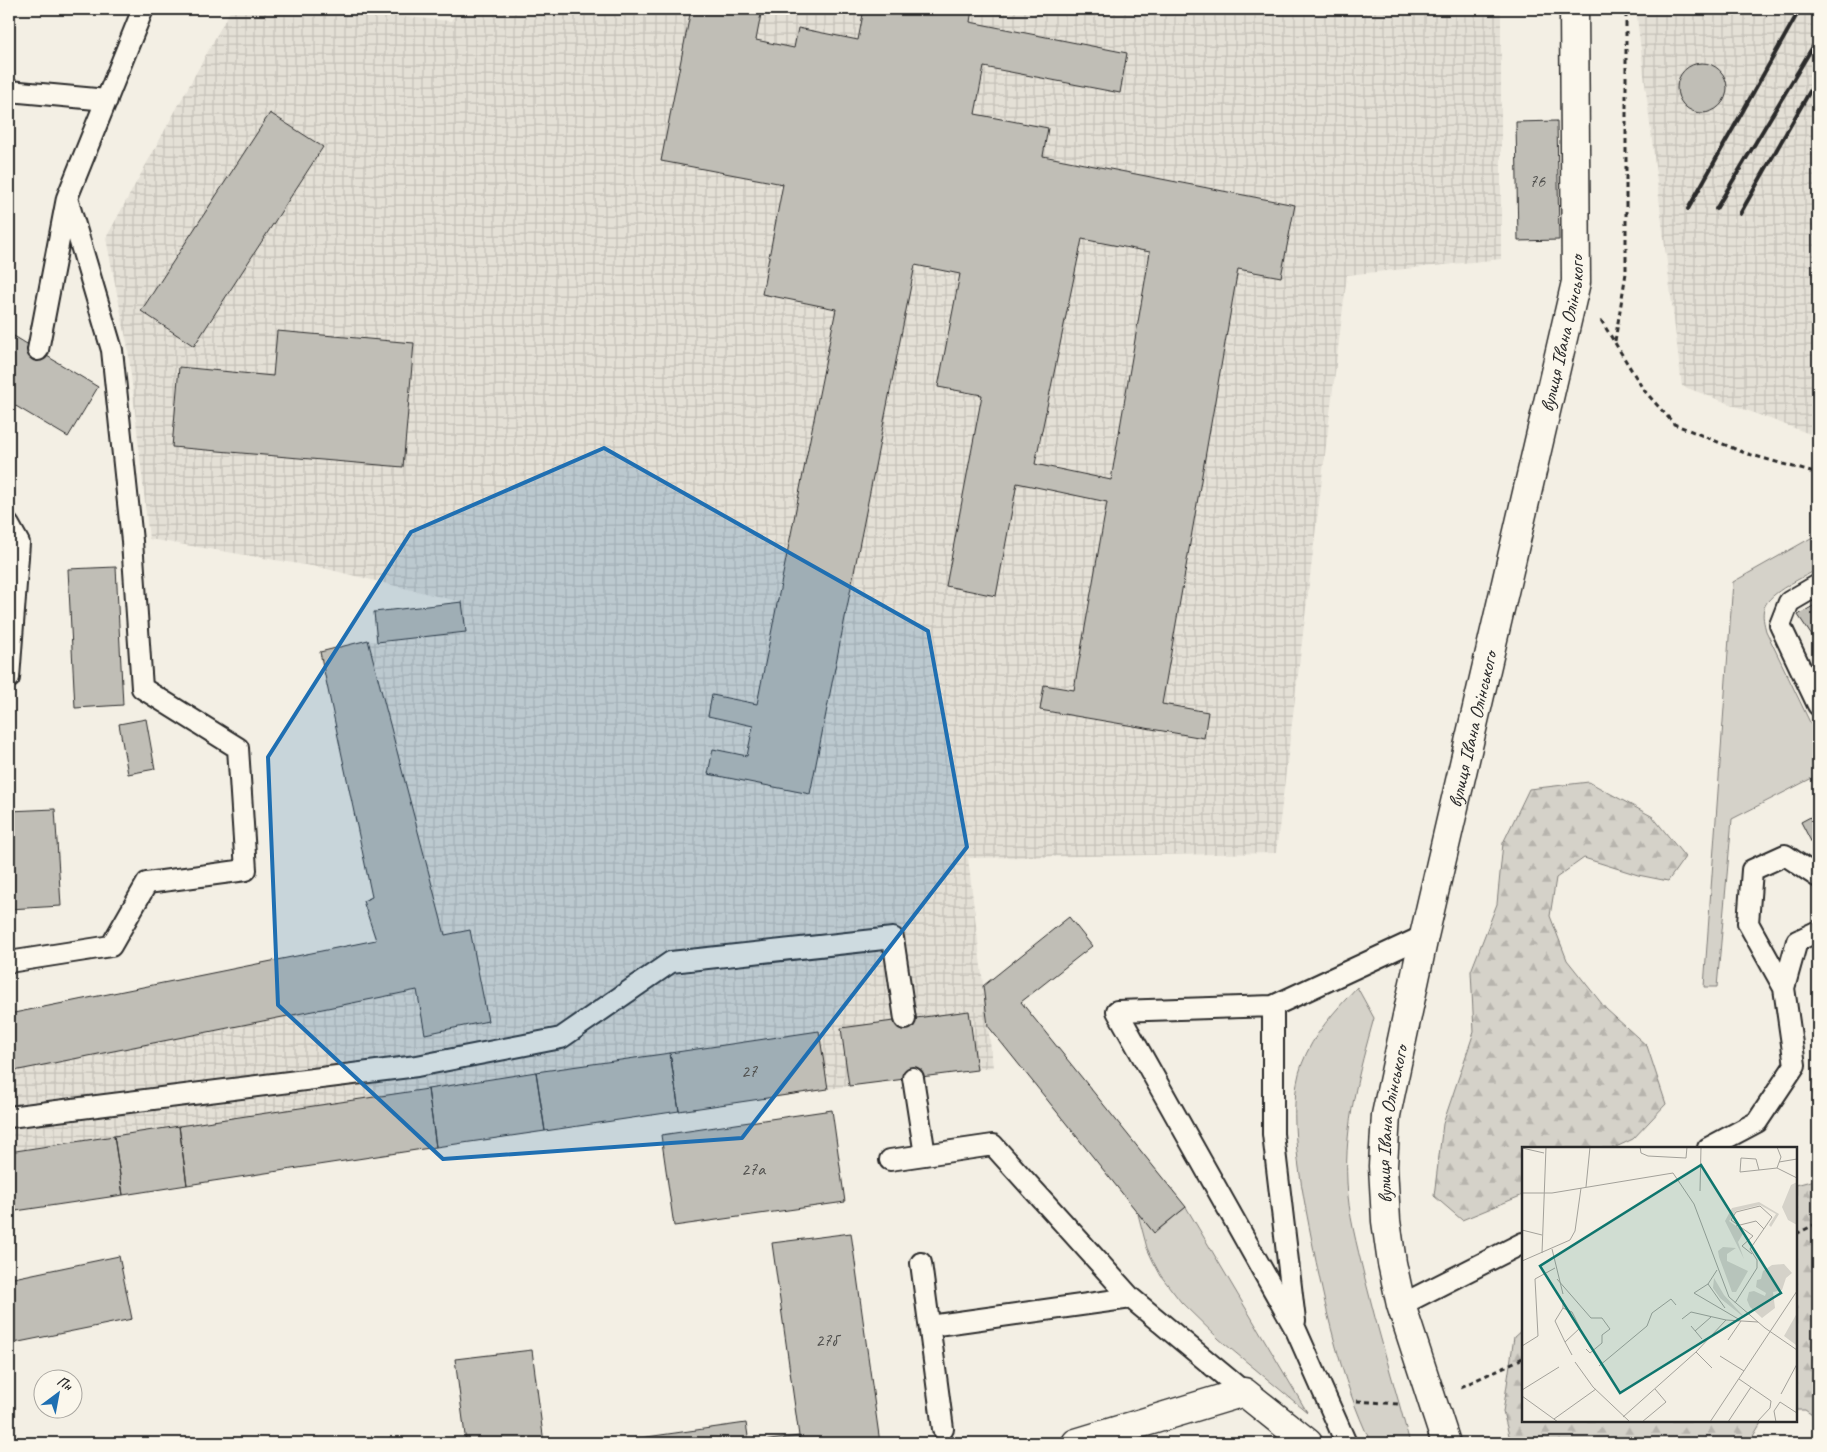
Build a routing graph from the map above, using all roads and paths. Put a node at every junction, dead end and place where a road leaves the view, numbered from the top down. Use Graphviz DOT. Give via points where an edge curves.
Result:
graph roads {
  1 [pos="143,9"];
  2 [pos="1574,9"];
  3 [pos="1625,9"];
  4 [pos="9,91"];
  5 [pos="106,100"];
  6 [pos="67,198"];
  7 [pos="1576,282"];
  8 [pos="1615,341"];
  9 [pos="38,350"];
  10 [pos="1818,474"];
  11 [pos="9,524"];
  12 [pos="1818,585"];
  13 [pos="1811,677"];
  14 [pos="9,678"];
  15 [pos="1818,705"];
  16 [pos="1818,877"];
  17 [pos="1818,931"];
  18 [pos="1424,936"];
  19 [pos="9,962"];
  20 [pos="1784,988"];
  21 [pos="1272,1006"];
  22 [pos="905,1019"];
  23 [pos="913,1078"];
  24 [pos="9,1117"];
  25 [pos="1710,1147"];
  26 [pos="925,1155"];
  27 [pos="890,1160"];
  28 [pos="1818,1223"];
  29 [pos="1797,1234"];
  30 [pos="1522,1244"];
  31 [pos="921,1263"];
  32 [pos="1131,1298"];
  33 [pos="1401,1305"];
  34 [pos="930,1326"];
  35 [pos="1296,1330"];
  36 [pos="1522,1358"];
  37 [pos="1244,1392"];
  38 [pos="1432,1400"];
  39 [pos="943,1428"];
  40 [pos="1076,1443"];
  41 [pos="1308,1443"];
  42 [pos="1346,1443"];
  43 [pos="1446,1443"];
  1 -- 5 [label="lane"];
  2 -- 7 [label="street, вулиця Івана Олінського"];
  3 -- 8 [label="path" via="1626,273"];
  4 -- 5 [label="lane"];
  5 -- 6 [label="lane"];
  6 -- 9 [label="lane"];
  6 -- 19 [label="lane" via="112,350 132,541 142,688 238,748 246,870 147,882 111,946"];
  7 -- 8 [label="path"];
  7 -- 18 [label="street, вулиця Івана Олінського"];
  8 -- 10 [label="path" via="1644,389 1674,424 1745,453"];
  11 -- 14 [label="lane" via="19,543"];
  12 -- 13 [label="lane" via="1789,602 1780,625"];
  13 -- 15 [label="lane"];
  16 -- 20 [label="lane" via="1785,855 1752,870 1748,924"];
  17 -- 20 [label="lane" via="1797,940"];
  18 -- 21 [label="lane"];
  18 -- 33 [label="street, вулиця Івана Олінського" via="1386,1115 1383,1166 1386,1221"];
  20 -- 25 [label="lane" via="1795,1065 1757,1122"];
  21 -- 35 [label="lane" via="1272,1134"];
  21 -- 35 [label="lane" via="1117,1011"];
  22 -- 24 [label="lane" via="893,938 671,962 561,1038 417,1066"];
  23 -- 26 [label="lane"];
  26 -- 27 [label="lane"];
  26 -- 32 [label="lane" via="993,1145"];
  28 -- 29 [label="path"];
  30 -- 33 [label="lane"];
  31 -- 34 [label="lane"];
  32 -- 34 [label="lane"];
  32 -- 37 [label="lane"];
  33 -- 38 [label="street, вулиця Івана Олінського"];
  34 -- 39 [label="lane"];
  35 -- 42 [label="lane"];
  36 -- 38 [label="path"];
  37 -- 40 [label="street"];
  37 -- 41 [label="street"];
  38 -- 43 [label="street, вулиця Івана Олінського"];
}
